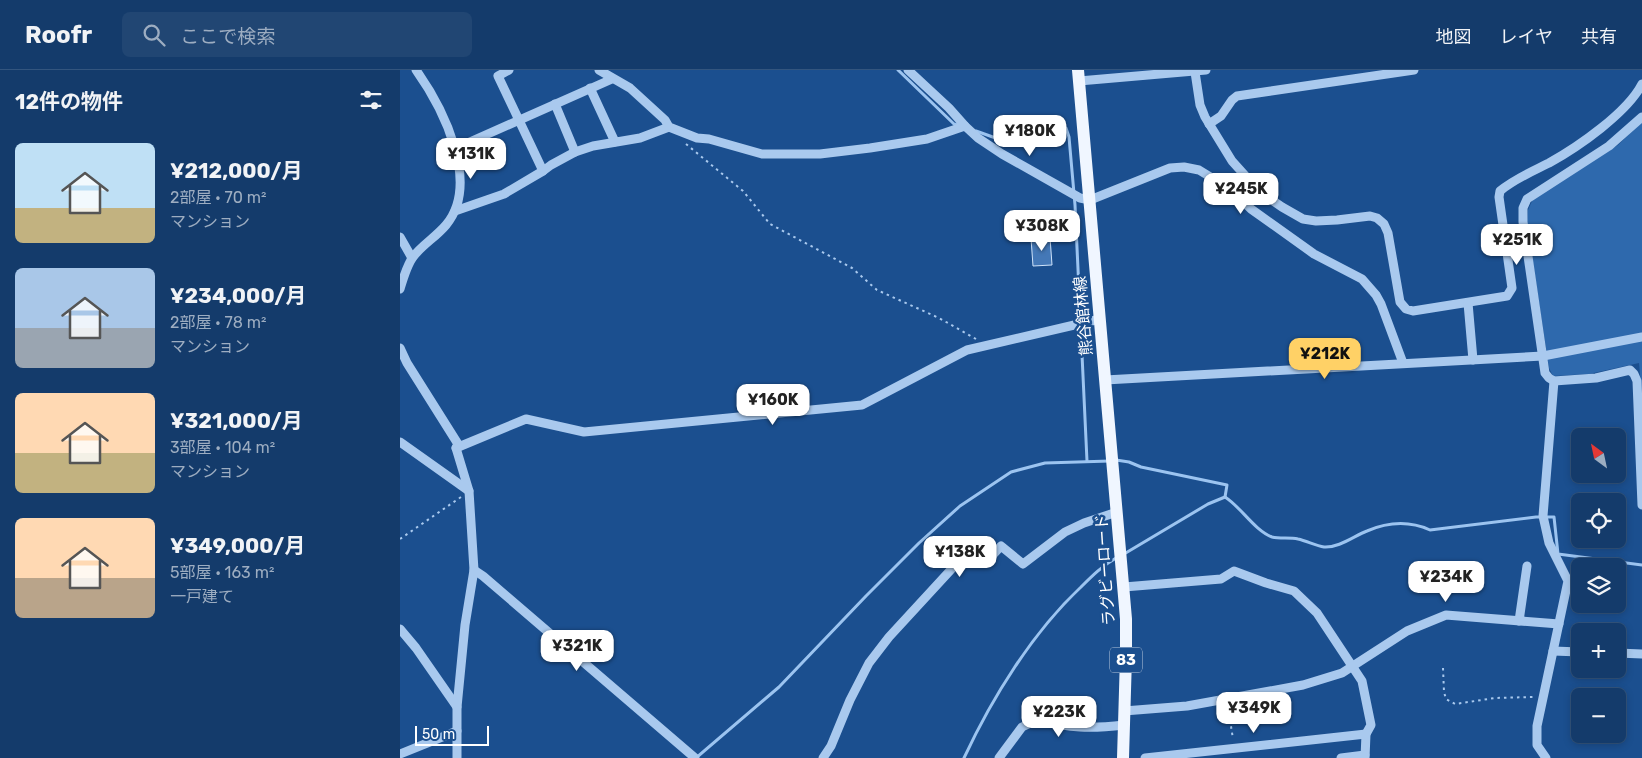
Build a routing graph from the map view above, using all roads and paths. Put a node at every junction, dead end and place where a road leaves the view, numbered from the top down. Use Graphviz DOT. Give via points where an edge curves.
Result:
graph roads {
  1 [pos="416,70"];
  2 [pos="509,70"];
  3 [pos="599,70"];
  4 [pos="908,70"];
  5 [pos="1206,70"];
  6 [pos="1414,70"];
  7 [pos="1195,72"];
  8 [pos="1116,74"];
  9 [pos="1078,76"];
  10 [pos="612,79"];
  11 [pos="1642,84"];
  12 [pos="590,88"];
  13 [pos="555,104"];
  14 [pos="1642,117"];
  15 [pos="519,120"];
  16 [pos="1209,124"];
  17 [pos="965,126"];
  18 [pos="673,128"];
  19 [pos="614,142"];
  20 [pos="454,149"];
  21 [pos="575,152"];
  22 [pos="543,171"];
  23 [pos="1090,200"];
  24 [pos="455,211"];
  25 [pos="400,237"];
  26 [pos="412,258"];
  27 [pos="400,289"];
  28 [pos="1468,303"];
  29 [pos="1100,319"];
  30 [pos="1639,340"];
  31 [pos="986,345"];
  32 [pos="400,348"];
  33 [pos="1543,356"];
  34 [pos="1473,360"];
  35 [pos="1403,363"];
  36 [pos="404,365"];
  37 [pos="1105,380"];
  38 [pos="1554,381"];
  39 [pos="400,442"];
  40 [pos="456,448"];
  41 [pos="469,491"];
  42 [pos="1642,505"];
  43 [pos="1117,512"];
  44 [pos="400,540"];
  45 [pos="1528,566"];
  46 [pos="474,570"];
  47 [pos="1124,587"];
  48 [pos="1519,621"];
  49 [pos="1560,624"];
  50 [pos="400,629"];
  51 [pos="1554,651"];
  52 [pos="1571,652"];
  53 [pos="1626,654"];
  54 [pos="1642,654"];
  55 [pos="1353,667"];
  56 [pos="1443,668"];
  57 [pos="1543,696"];
  58 [pos="1228,699"];
  59 [pos="457,707"];
  60 [pos="1124,710"];
  61 [pos="1124,725"];
  62 [pos="457,731"];
  63 [pos="1366,734"];
  64 [pos="1234,748"];
  65 [pos="400,754"];
  66 [pos="1177,756"];
  67 [pos="1365,757"];
  68 [pos="456,758"];
  69 [pos="695,758"];
  70 [pos="824,758"];
  71 [pos="999,758"];
  72 [pos="1123,758"];
  73 [pos="1145,758"];
  74 [pos="1341,758"];
  75 [pos="1546,758"];
  1 -- 20 [label="street" via="444,117"];
  2 -- 15 [label="street" via="498,76"];
  3 -- 10 [label="street"];
  4 -- 17 [label="street"];
  5 -- 7 [label="street"];
  6 -- 16 [label="street" via="1237,96 1221,116"];
  7 -- 8 [label="street"];
  7 -- 16 [label="street" via="1200,105"];
  8 -- 9 [label="street"];
  9 -- 23 [label="main road, 熊谷館林線 / 83"];
  10 -- 12 [label="street"];
  10 -- 18 [label="street" via="630,88"];
  11 -- 28 [label="street" via="1622,108 1592,135 1500,191 1498,197 1512,288 1507,296"];
  12 -- 13 [label="street"];
  12 -- 19 [label="street"];
  13 -- 15 [label="street"];
  13 -- 21 [label="street"];
  14 -- 33 [label="street" via="1609,146 1527,199 1523,208"];
  15 -- 20 [label="street"];
  15 -- 22 [label="street"];
  16 -- 28 [label="street" via="1244,175 1259,191 1282,207 1303,219 1316,221 1370,216 1384,224 1400,302 1406,309 1413,311"];
  17 -- 18 [label="street" via="900,144 794,155 753,152 697,138"];
  17 -- 23 [label="street" via="1002,154 1080,198"];
  18 -- 19 [label="street"];
  18 -- 31 [label="path" via="686,144 743,191 770,224 852,268 877,290 939,318"];
  19 -- 21 [label="street"];
  20 -- 24 [label="street" via="460,184"];
  21 -- 22 [label="street"];
  22 -- 24 [label="street" via="504,194"];
  23 -- 29 [label="main road, 熊谷館林線 / 83"];
  23 -- 35 [label="street" via="1170,168 1199,170 1230,189 1251,209 1314,254 1354,274 1369,286 1381,304"];
  24 -- 26 [label="street"];
  25 -- 26 [label="street"];
  26 -- 27 [label="street"];
  28 -- 34 [label="street"];
  29 -- 31 [label="street"];
  29 -- 37 [label="main road, 熊谷館林線 / 83"];
  30 -- 33 [label="street"];
  31 -- 40 [label="street" via="966,350 862,405 584,432 526,419"];
  32 -- 36 [label="street"];
  33 -- 34 [label="street"];
  33 -- 38 [label="street" via="1545,373"];
  34 -- 35 [label="street"];
  35 -- 37 [label="street"];
  36 -- 40 [label="street" via="458,444"];
  37 -- 43 [label="main road, ラグビーロード / 83"];
  38 -- 42 [label="street" via="1596,378 1630,370 1634,374 1639,403"];
  38 -- 49 [label="street" via="1543,516 1549,544 1568,582"];
  39 -- 41 [label="street"];
  40 -- 41 [label="street"];
  41 -- 44 [label="path"];
  41 -- 46 [label="street"];
  43 -- 47 [label="main road, ラグビーロード / 83"];
  43 -- 70 [label="street" via="1064,532 1024,564 1001,546 990,558 970,549 869,664"];
  45 -- 48 [label="street"];
  46 -- 59 [label="street"];
  46 -- 69 [label="street"];
  47 -- 55 [label="street" via="1221,579 1234,571 1294,591 1317,613"];
  47 -- 60 [label="main road, ラグビーロード / 83"];
  48 -- 49 [label="street"];
  48 -- 55 [label="street" via="1446,615 1407,631"];
  49 -- 51 [label="street"];
  50 -- 59 [label="street"];
  51 -- 52 [label="street"];
  51 -- 57 [label="street"];
  53 -- 54 [label="street"];
  55 -- 58 [label="street" via="1303,685"];
  55 -- 63 [label="street" via="1362,680 1371,725"];
  56 -- 57 [label="path" via="1446,699 1455,704"];
  57 -- 75 [label="street" via="1537,745"];
  58 -- 60 [label="street" via="1187,706"];
  58 -- 64 [label="path"];
  59 -- 62 [label="street"];
  60 -- 61 [label="main road, ラグビーロード / 83"];
  61 -- 71 [label="street" via="1065,727 1036,720 1022,727"];
  61 -- 72 [label="main road, ラグビーロード / 83"];
  62 -- 65 [label="street"];
  62 -- 68 [label="street"];
  63 -- 64 [label="street"];
  63 -- 67 [label="street"];
  64 -- 66 [label="street"];
  66 -- 73 [label="street"];
  67 -- 74 [label="street"];
}
